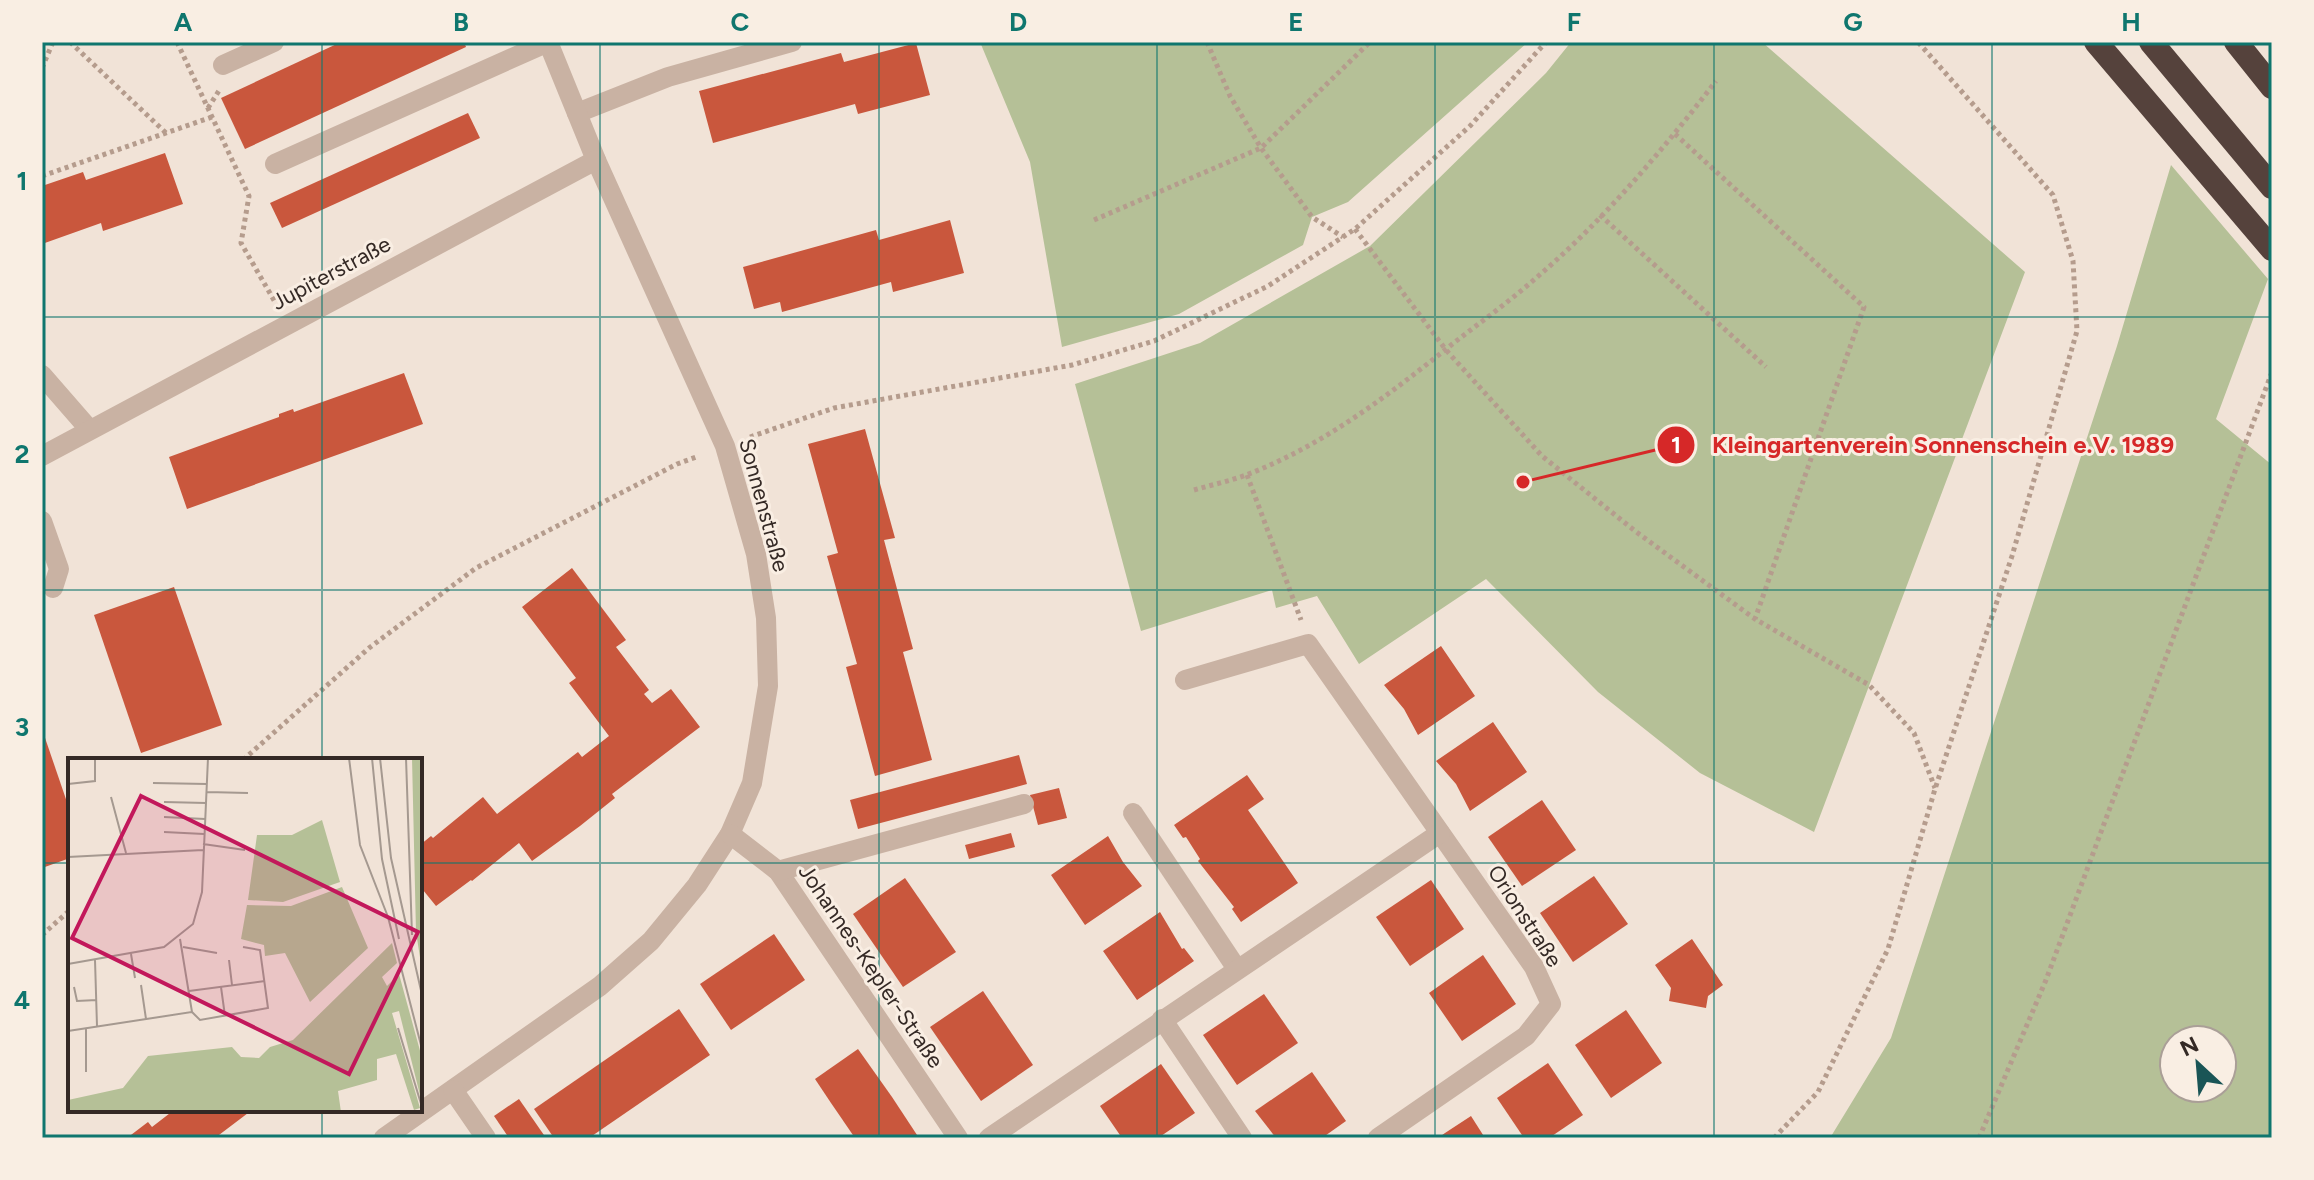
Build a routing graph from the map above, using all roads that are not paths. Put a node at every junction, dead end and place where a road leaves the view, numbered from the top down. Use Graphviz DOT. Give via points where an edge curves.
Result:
graph roads {
  1 [pos="274,42"];
  2 [pos="548,42"];
  3 [pos="792,42"];
  4 [pos="2096,42"];
  5 [pos="2151,42"];
  6 [pos="2236,42"];
  7 [pos="223,65"];
  8 [pos="2272,87"];
  9 [pos="577,113"];
  10 [pos="596,160"];
  11 [pos="275,164"];
  12 [pos="2272,187"];
  13 [pos="2272,249"];
  14 [pos="42,375"];
  15 [pos="89,429"];
  16 [pos="42,456"];
  17 [pos="42,521"];
  18 [pos="53,588"];
  19 [pos="1185,680"];
  20 [pos="1024,804"];
  21 [pos="1133,813"];
  22 [pos="1440,833"];
  23 [pos="730,834"];
  24 [pos="778,871"];
  25 [pos="1237,969"];
  26 [pos="1162,1019"];
  27 [pos="453,1090"];
  28 [pos="421,1112"];
  29 [pos="422,1112"];
  30 [pos="384,1138"];
  31 [pos="486,1138"];
  32 [pos="958,1138"];
  33 [pos="989,1138"];
  34 [pos="1242,1138"];
  35 [pos="1378,1138"];
  1 -- 7 [label="street"];
  2 -- 9 [label="street, Sonnenstraße"];
  2 -- 11 [label="street"];
  3 -- 9 [label="street" via="668,77"];
  4 -- 13 [label="highway"];
  5 -- 12 [label="highway"];
  6 -- 8 [label="highway"];
  9 -- 10 [label="street, Sonnenstraße"];
  10 -- 15 [label="street, Jupiterstraße"];
  10 -- 23 [label="street, Sonnenstraße" via="725,446 756,554 766,618 768,686 752,783"];
  14 -- 15 [label="street"];
  15 -- 16 [label="street, Jupiterstraße"];
  17 -- 18 [label="street" via="59,569"];
  19 -- 22 [label="street, Orionstraße" via="1308,644"];
  20 -- 24 [label="street"];
  21 -- 25 [label="street"];
  22 -- 25 [label="street"];
  22 -- 35 [label="street, Orionstraße" via="1534,967 1551,1004 1526,1036"];
  23 -- 24 [label="street, Johannes-Kepler-Straße"];
  23 -- 27 [label="street, Sonnenstraße" via="651,941 600,986"];
  24 -- 32 [label="street, Johannes-Kepler-Straße"];
  25 -- 26 [label="street"];
  26 -- 33 [label="street"];
  26 -- 34 [label="street"];
  27 -- 29 [label="street, Sonnenstraße"];
  27 -- 31 [label="street"];
  28 -- 30 [label="street, Sonnenstraße"];
}
